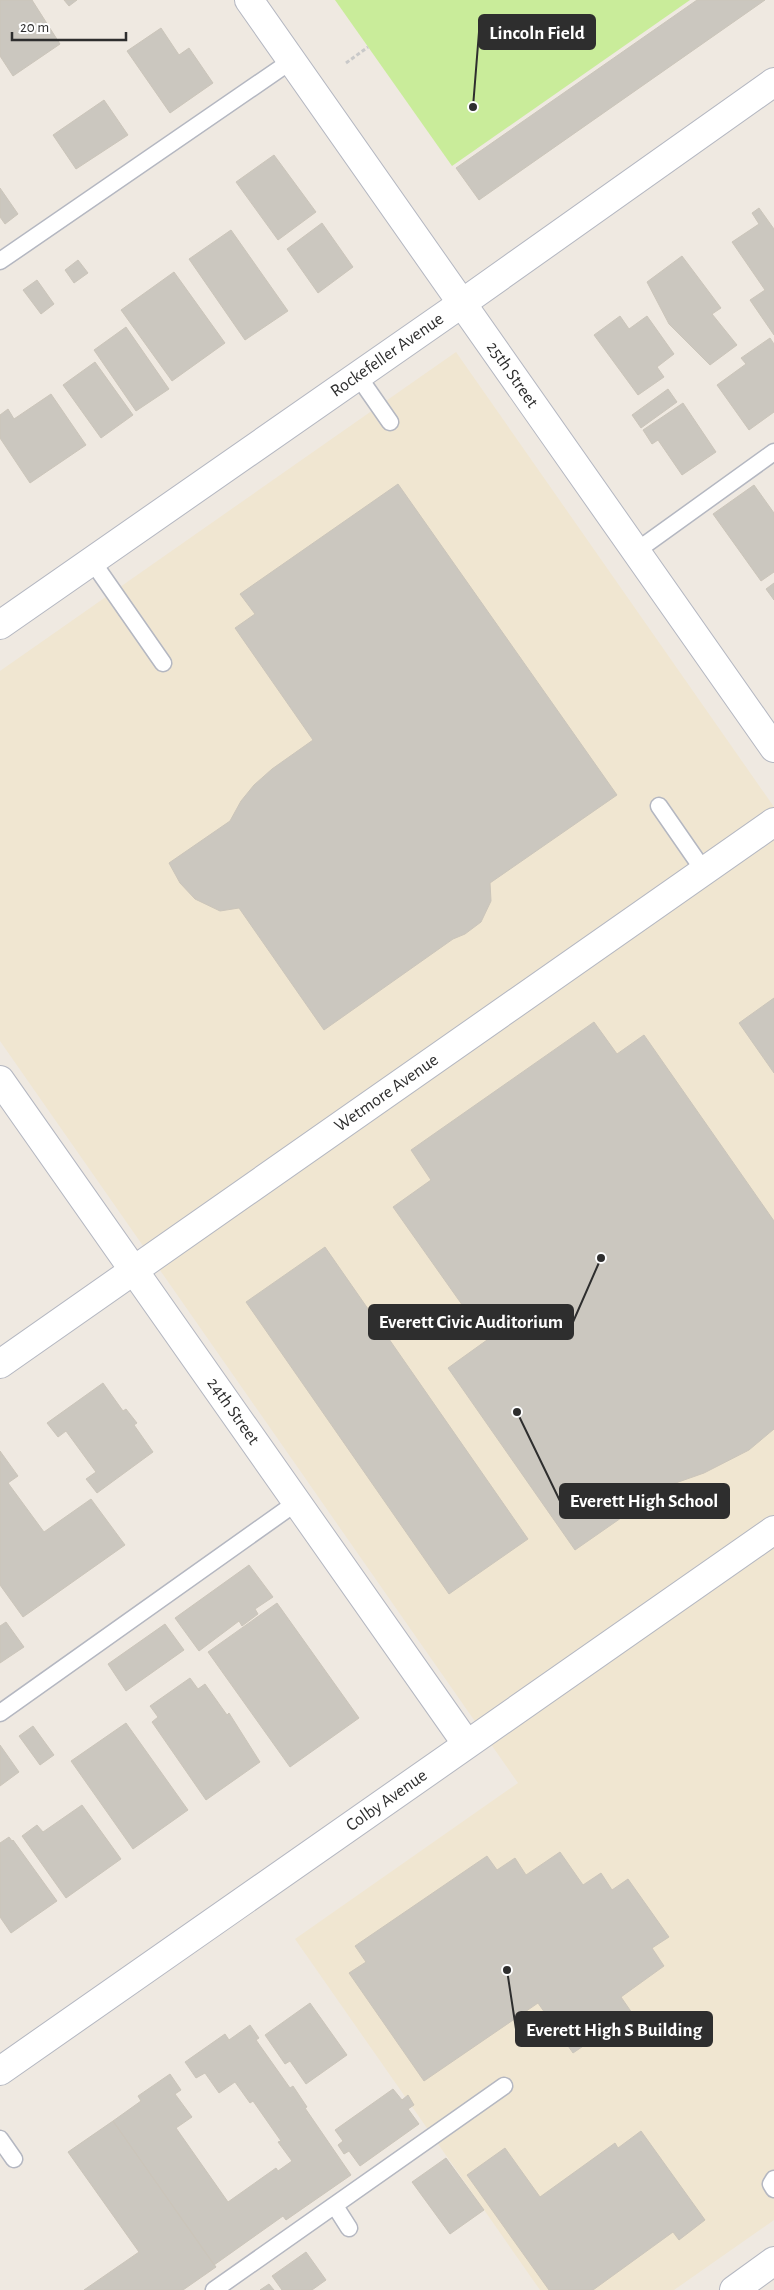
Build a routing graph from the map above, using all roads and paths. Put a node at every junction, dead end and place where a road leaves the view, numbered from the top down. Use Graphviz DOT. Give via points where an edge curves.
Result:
graph roads {
  1 [pos="249,0"];
  2 [pos="368,47"];
  3 [pos="291,61"];
  4 [pos="346,63"];
  5 [pos="774,82"];
  6 [pos="0,261"];
  7 [pos="462,304"];
  8 [pos="358,376"];
  9 [pos="390,422"];
  10 [pos="774,452"];
  11 [pos="635,552"];
  12 [pos="92,561"];
  13 [pos="0,625"];
  14 [pos="163,663"];
  15 [pos="774,748"];
  16 [pos="659,806"];
  17 [pos="774,822"];
  18 [pos="704,871"];
  19 [pos="0,1080"];
  20 [pos="134,1269"];
  21 [pos="0,1364"];
  22 [pos="297,1502"];
  23 [pos="774,1530"];
  24 [pos="0,1713"];
  25 [pos="466,1743"];
  26 [pos="0,2071"];
  27 [pos="504,2086"];
  28 [pos="0,2139"];
  29 [pos="14,2159"];
  30 [pos="774,2179"];
  31 [pos="774,2189"];
  32 [pos="335,2206"];
  33 [pos="349,2228"];
  34 [pos="774,2261"];
  35 [pos="214,2290"];
  36 [pos="734,2290"];
  1 -- 3 [label="street, 25th Street"];
  2 -- 4 [label="path"];
  3 -- 6 [label="lane"];
  3 -- 7 [label="street, 25th Street"];
  5 -- 7 [label="street, Rockefeller Avenue"];
  7 -- 8 [label="street, Rockefeller Avenue"];
  7 -- 11 [label="street, 25th Street"];
  8 -- 9 [label="lane"];
  8 -- 12 [label="street, Rockefeller Avenue"];
  10 -- 11 [label="lane"];
  11 -- 15 [label="street, 25th Street"];
  12 -- 13 [label="street, Rockefeller Avenue"];
  12 -- 14 [label="lane"];
  16 -- 18 [label="lane"];
  17 -- 18 [label="street, Wetmore Avenue"];
  18 -- 20 [label="street, Wetmore Avenue"];
  19 -- 20 [label="street, 24th Street"];
  20 -- 21 [label="street, Wetmore Avenue"];
  20 -- 22 [label="street, 24th Street"];
  22 -- 24 [label="lane"];
  22 -- 25 [label="street, 24th Street"];
  23 -- 25 [label="street, Colby Avenue"];
  25 -- 26 [label="street, Colby Avenue"];
  27 -- 32 [label="lane"];
  28 -- 29 [label="lane"];
  30 -- 31 [label="lane"];
  32 -- 33 [label="lane"];
  32 -- 35 [label="lane"];
  34 -- 36 [label="street"];
}
